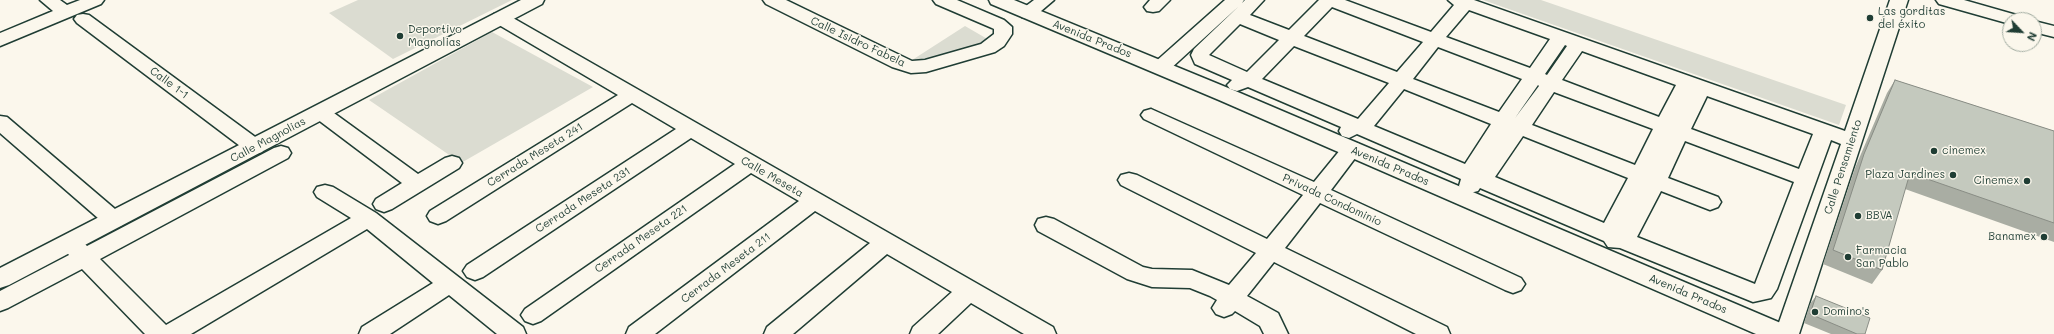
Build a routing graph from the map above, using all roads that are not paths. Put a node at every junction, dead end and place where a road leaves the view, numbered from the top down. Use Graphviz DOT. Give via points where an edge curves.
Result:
graph roads {
  1 [pos="49,0"];
  2 [pos="95,0"];
  3 [pos="536,0"];
  4 [pos="772,0"];
  5 [pos="942,0"];
  6 [pos="998,0"];
  7 [pos="1255,0"];
  8 [pos="1312,0"];
  9 [pos="1329,0"];
  10 [pos="1899,0"];
  11 [pos="1945,0"];
  12 [pos="1458,1"];
  13 [pos="1036,6"];
  14 [pos="1236,9"];
  15 [pos="65,12"];
  16 [pos="2002,17"];
  17 [pos="500,18"];
  18 [pos="84,19"];
  19 [pos="2042,28"];
  20 [pos="2054,32"];
  21 [pos="1286,35"];
  22 [pos="1428,38"];
  23 [pos="0,40"];
  24 [pos="1570,40"];
  25 [pos="1160,68"];
  26 [pos="1395,78"];
  27 [pos="1543,80"];
  28 [pos="1237,84"];
  29 [pos="1694,84"];
  30 [pos="632,95"];
  31 [pos="320,112"];
  32 [pos="1151,115"];
  33 [pos="1511,124"];
  34 [pos="1354,126"];
  35 [pos="1673,128"];
  36 [pos="3,129"];
  37 [pos="691,129"];
  38 [pos="1824,130"];
  39 [pos="1851,140"];
  40 [pos="255,147"];
  41 [pos="1345,147"];
  42 [pos="281,154"];
  43 [pos="452,163"];
  44 [pos="749,164"];
  45 [pos="1647,178"];
  46 [pos="1806,178"];
  47 [pos="1129,180"];
  48 [pos="1472,183"];
  49 [pos="418,184"];
  50 [pos="325,192"];
  51 [pos="1317,194"];
  52 [pos="814,201"];
  53 [pos="1710,202"];
  54 [pos="376,211"];
  55 [pos="438,216"];
  56 [pos="114,220"];
  57 [pos="1046,225"];
  58 [pos="885,243"];
  59 [pos="1614,244"];
  60 [pos="77,250"];
  61 [pos="1271,252"];
  62 [pos="475,271"];
  63 [pos="0,279"];
  64 [pos="448,284"];
  65 [pos="1513,284"];
  66 [pos="969,290"];
  67 [pos="0,302"];
  68 [pos="1228,303"];
  69 [pos="532,315"];
  70 [pos="160,334"];
  71 [pos="171,334"];
  72 [pos="371,334"];
  73 [pos="514,334"];
  74 [pos="638,334"];
  75 [pos="776,334"];
  76 [pos="922,334"];
  77 [pos="1044,334"];
  78 [pos="1276,334"];
  79 [pos="1438,334"];
  80 [pos="1781,334"];
  81 [pos="1787,334"];
  1 -- 15 [label="street"];
  2 -- 15 [label="street"];
  3 -- 17 [label="main road, Calle Magnolias"];
  4 -- 5 [label="street, Calle Isidro Fabela" via="899,64 911,67 926,66 993,45 1003,34 1002,27"];
  6 -- 13 [label="main road, Avenida Prados"];
  7 -- 14 [label="street"];
  8 -- 21 [label="street"];
  9 -- 21 [label="street"];
  9 -- 22 [label="street"];
  10 -- 39 [label="street, Calle Pensamiento"];
  11 -- 16 [label="street"];
  12 -- 22 [label="street"];
  12 -- 24 [label="street"];
  13 -- 25 [label="main road, Avenida Prados"];
  14 -- 21 [label="street"];
  14 -- 25 [label="street"];
  14 -- 28 [label="street" via="1200,55 1202,60"];
  15 -- 23 [label="street"];
  17 -- 30 [label="street, Calle Meseta"];
  17 -- 31 [label="main road, Calle Magnolias"];
  18 -- 40 [label="street, Calle 1-1"];
  19 -- 20 [label="street"];
  21 -- 26 [label="street"];
  21 -- 28 [label="street"];
  22 -- 26 [label="street"];
  22 -- 27 [label="street"];
  24 -- 27 [label="street"];
  24 -- 29 [label="street"];
  25 -- 28 [label="main road, Avenida Prados"];
  26 -- 33 [label="street"];
  26 -- 34 [label="street" via="1365,124"];
  27 -- 33 [label="street"];
  27 -- 35 [label="street"];
  28 -- 34 [label="street"];
  28 -- 41 [label="main road, Avenida Prados"];
  29 -- 35 [label="street"];
  29 -- 38 [label="street"];
  30 -- 37 [label="street, Calle Meseta"];
  30 -- 55 [label="street, Cerrada Meseta 241"];
  31 -- 40 [label="main road, Calle Magnolias"];
  31 -- 49 [label="street"];
  32 -- 51 [label="street, Privada Condominio"];
  33 -- 45 [label="street"];
  33 -- 48 [label="street" via="1487,173"];
  34 -- 41 [label="street"];
  34 -- 48 [label="street"];
  35 -- 45 [label="street"];
  35 -- 46 [label="street"];
  36 -- 56 [label="street"];
  37 -- 44 [label="street, Calle Meseta"];
  37 -- 62 [label="street, Cerrada Meseta 231"];
  38 -- 39 [label="street"];
  38 -- 46 [label="street"];
  39 -- 81 [label="street, Calle Pensamiento"];
  40 -- 56 [label="main road, Calle Magnolias"];
  41 -- 48 [label="main road, Avenida Prados"];
  41 -- 51 [label="street"];
  42 -- 60 [label="street"];
  43 -- 49 [label="street"];
  44 -- 52 [label="street, Calle Meseta"];
  44 -- 69 [label="street, Cerrada Meseta 221"];
  45 -- 53 [label="street"];
  45 -- 59 [label="street" via="1627,236"];
  46 -- 59 [label="street" via="1763,292 1753,294"];
  47 -- 61 [label="street"];
  48 -- 59 [label="main road, Avenida Prados"];
  49 -- 54 [label="street"];
  50 -- 54 [label="street"];
  51 -- 61 [label="street"];
  51 -- 65 [label="street, Privada Condominio"];
  52 -- 58 [label="street, Calle Meseta"];
  52 -- 74 [label="street, Cerrada Meseta 211"];
  54 -- 64 [label="street"];
  54 -- 71 [label="street"];
  56 -- 60 [label="main road, Calle Magnolias"];
  57 -- 68 [label="street" via="1135,273 1152,278 1192,279"];
  58 -- 66 [label="street, Calle Meseta"];
  58 -- 75 [label="street"];
  59 -- 80 [label="main road, Avenida Prados"];
  60 -- 63 [label="main road, Calle Magnolias"];
  60 -- 67 [label="street"];
  60 -- 70 [label="street"];
  61 -- 68 [label="street"];
  61 -- 79 [label="street"];
  64 -- 72 [label="street"];
  64 -- 73 [label="street"];
  66 -- 76 [label="street"];
  66 -- 77 [label="street, Calle Meseta"];
  68 -- 78 [label="street" via="1269,320"];
}
